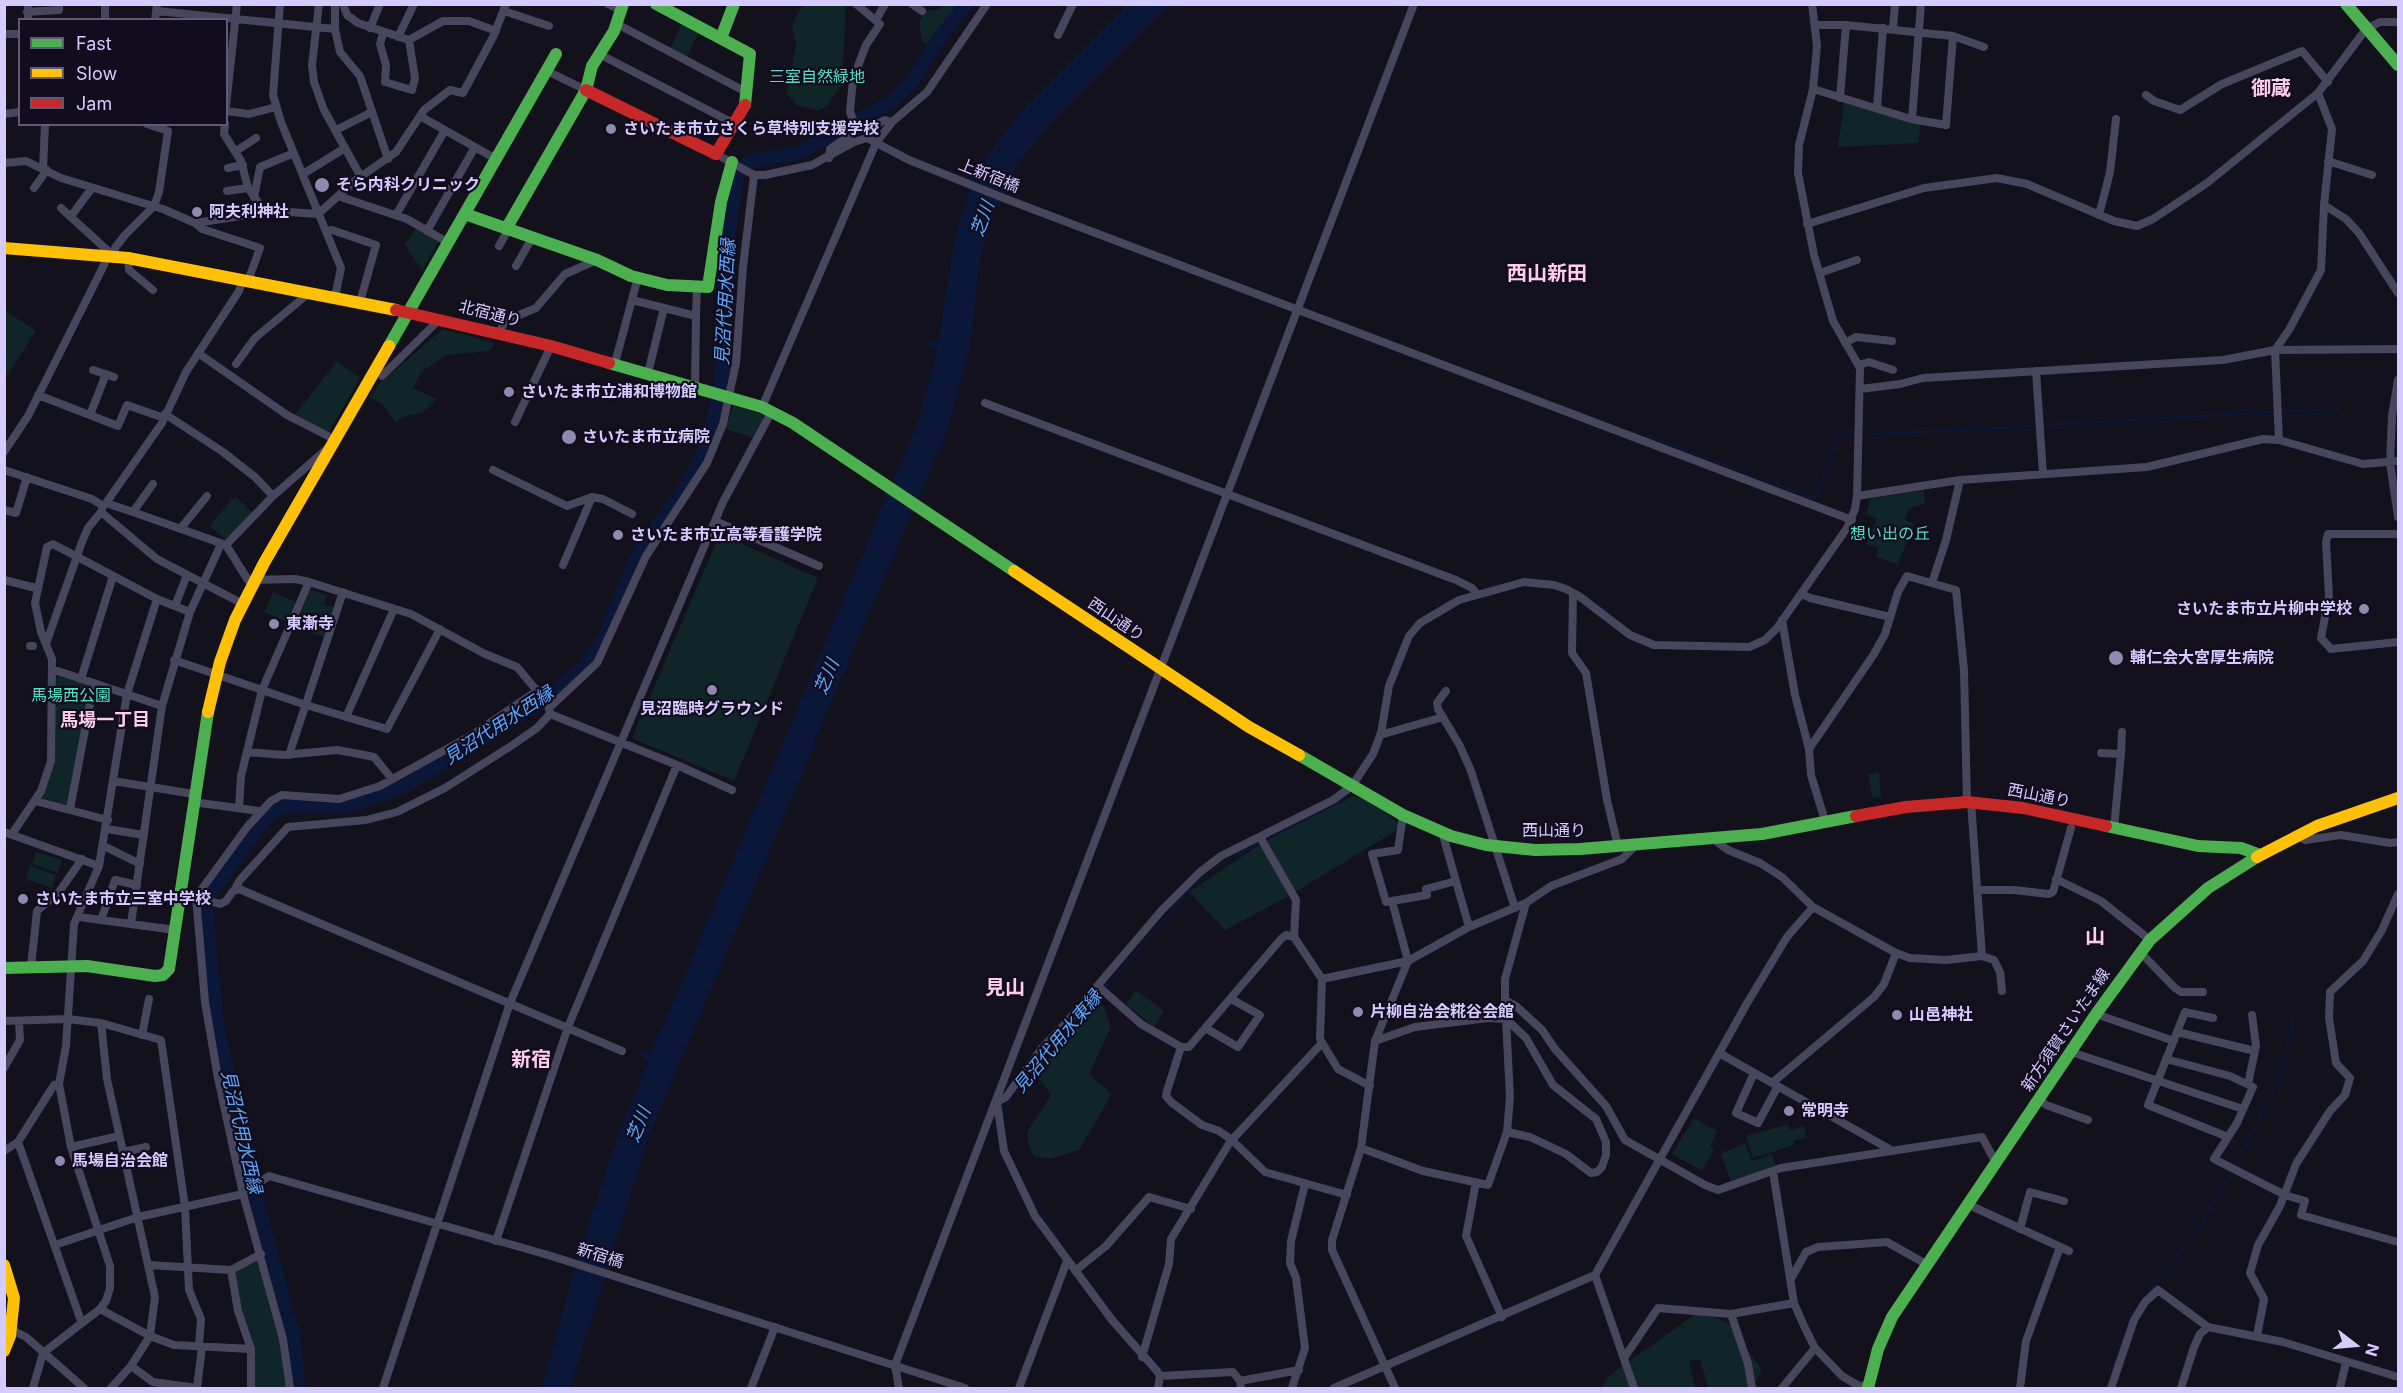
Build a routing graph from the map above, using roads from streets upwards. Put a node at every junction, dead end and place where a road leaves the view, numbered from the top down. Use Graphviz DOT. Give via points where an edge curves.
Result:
graph roads {
  1 [pos="59,4"];
  2 [pos="196,4"];
  3 [pos="237,4"];
  4 [pos="280,4"];
  5 [pos="319,4"];
  6 [pos="335,4"];
  7 [pos="343,4"];
  8 [pos="380,4"];
  9 [pos="414,4"];
  10 [pos="656,4"];
  11 [pos="734,4"];
  12 [pos="885,4"];
  13 [pos="912,4"];
  14 [pos="987,4"];
  15 [pos="1073,4"];
  16 [pos="1414,4"];
  17 [pos="1812,4"];
  18 [pos="1895,4"];
  19 [pos="1921,4"];
  20 [pos="2346,4"];
  21 [pos="617,6"];
  22 [pos="860,6"];
  23 [pos="505,8"];
  24 [pos="28,12"];
  25 [pos="157,12"];
  26 [pos="922,12"];
  27 [pos="195,17"];
  28 [pos="216,18"];
  29 [pos="228,19"];
  30 [pos="236,19"];
  31 [pos="876,20"];
  32 [pos="2398,22"];
  33 [pos="278,23"];
  34 [pos="616,24"];
  35 [pos="1816,25"];
  36 [pos="1846,25"];
  37 [pos="549,26"];
  38 [pos="316,27"];
  39 [pos="370,28"];
  40 [pos="1883,28"];
  41 [pos="335,29"];
  42 [pos="1893,29"];
  43 [pos="2366,29"];
  44 [pos="495,31"];
  45 [pos="1918,32"];
  46 [pos="383,33"];
  47 [pos="1058,35"];
  48 [pos="1953,36"];
  49 [pos="398,37"];
  50 [pos="721,38"];
  51 [pos="409,40"];
  52 [pos="1984,47"];
  53 [pos="556,54"];
  54 [pos="601,55"];
  55 [pos="2398,65"];
  56 [pos="547,71"];
  57 [pos="2328,82"];
  58 [pos="228,89"];
  59 [pos="1813,89"];
  60 [pos="586,90"];
  61 [pos="748,93"];
  62 [pos="2318,93"];
  63 [pos="2146,94"];
  64 [pos="1840,98"];
  65 [pos="276,107"];
  66 [pos="1877,108"];
  67 [pos="228,111"];
  68 [pos="372,112"];
  69 [pos="4,114"];
  70 [pos="17,114"];
  71 [pos="420,116"];
  72 [pos="1912,119"];
  73 [pos="2116,119"];
  74 [pos="892,122"];
  75 [pos="733,123"];
  76 [pos="45,126"];
  77 [pos="153,126"];
  78 [pos="225,126"];
  79 [pos="336,130"];
  80 [pos="445,130"];
  81 [pos="857,130"];
  82 [pos="385,131"];
  83 [pos="256,138"];
  84 [pos="876,143"];
  85 [pos="384,147"];
  86 [pos="475,147"];
  87 [pos="345,148"];
  88 [pos="236,151"];
  89 [pos="294,153"];
  90 [pos="716,154"];
  91 [pos="829,158"];
  92 [pos="388,159"];
  93 [pos="496,159"];
  94 [pos="2328,161"];
  95 [pos="4,163"];
  96 [pos="734,163"];
  97 [pos="243,165"];
  98 [pos="228,168"];
  99 [pos="45,170"];
  100 [pos="751,173"];
  101 [pos="303,174"];
  102 [pos="2372,175"];
  103 [pos="361,177"];
  104 [pos="34,188"];
  105 [pos="92,188"];
  106 [pos="248,188"];
  107 [pos="227,191"];
  108 [pos="338,196"];
  109 [pos="254,197"];
  110 [pos="2324,205"];
  111 [pos="153,206"];
  112 [pos="61,208"];
  113 [pos="265,212"];
  114 [pos="318,214"];
  115 [pos="465,214"];
  116 [pos="396,215"];
  117 [pos="2099,215"];
  118 [pos="71,216"];
  119 [pos="195,223"];
  120 [pos="1807,224"];
  121 [pos="507,230"];
  122 [pos="326,231"];
  123 [pos="427,231"];
  124 [pos="532,237"];
  125 [pos="449,243"];
  126 [pos="499,246"];
  127 [pos="4,248"];
  128 [pos="110,255"];
  129 [pos="128,258"];
  130 [pos="597,260"];
  131 [pos="1857,260"];
  132 [pos="516,266"];
  133 [pos="1820,273"];
  134 [pos="638,277"];
  135 [pos="245,280"];
  136 [pos="697,286"];
  137 [pos="153,290"];
  138 [pos="309,292"];
  139 [pos="2398,293"];
  140 [pos="335,297"];
  141 [pos="632,300"];
  142 [pos="360,302"];
  143 [pos="664,308"];
  144 [pos="1298,309"];
  145 [pos="409,312"];
  146 [pos="696,316"];
  147 [pos="440,319"];
  148 [pos="500,333"];
  149 [pos="1892,341"];
  150 [pos="1845,343"];
  151 [pos="551,346"];
  152 [pos="2398,349"];
  153 [pos="2274,350"];
  154 [pos="198,353"];
  155 [pos="615,363"];
  156 [pos="236,364"];
  157 [pos="1859,365"];
  158 [pos="93,370"];
  159 [pos="1893,370"];
  160 [pos="2036,371"];
  161 [pos="648,373"];
  162 [pos="382,376"];
  163 [pos="2398,380"];
  164 [pos="694,387"];
  165 [pos="1861,389"];
  166 [pos="38,395"];
  167 [pos="728,397"];
  168 [pos="985,403"];
  169 [pos="767,409"];
  170 [pos="90,416"];
  171 [pos="165,416"];
  172 [pos="515,422"];
  173 [pos="2279,440"];
  174 [pos="329,442"];
  175 [pos="4,452"];
  176 [pos="2394,462"];
  177 [pos="4,470"];
  178 [pos="493,470"];
  179 [pos="2043,474"];
  180 [pos="27,477"];
  181 [pos="1960,480"];
  182 [pos="153,484"];
  183 [pos="1228,494"];
  184 [pos="207,496"];
  185 [pos="273,496"];
  186 [pos="1857,496"];
  187 [pos="592,497"];
  188 [pos="104,507"];
  189 [pos="4,510"];
  190 [pos="133,512"];
  191 [pos="632,514"];
  192 [pos="932,516"];
  193 [pos="2398,517"];
  194 [pos="1852,520"];
  195 [pos="715,521"];
  196 [pos="181,528"];
  197 [pos="2398,534"];
  198 [pos="223,544"];
  199 [pos="76,556"];
  200 [pos="563,565"];
  201 [pos="819,566"];
  202 [pos="187,575"];
  203 [pos="113,576"];
  204 [pos="4,579"];
  205 [pos="255,581"];
  206 [pos="309,582"];
  207 [pos="203,583"];
  208 [pos="1932,583"];
  209 [pos="36,588"];
  210 [pos="343,592"];
  211 [pos="1476,593"];
  212 [pos="1573,593"];
  213 [pos="1802,594"];
  214 [pos="157,599"];
  215 [pos="243,604"];
  216 [pos="175,606"];
  217 [pos="394,609"];
  218 [pos="189,612"];
  219 [pos="1890,616"];
  220 [pos="1782,620"];
  221 [pos="441,629"];
  222 [pos="2398,642"];
  223 [pos="39,644"];
  224 [pos="174,660"];
  225 [pos="52,669"];
  226 [pos="1161,670"];
  227 [pos="216,675"];
  228 [pos="81,679"];
  229 [pos="94,683"];
  230 [pos="261,690"];
  231 [pos="1446,691"];
  232 [pos="128,694"];
  233 [pos="545,702"];
  234 [pos="162,705"];
  235 [pos="306,705"];
  236 [pos="346,717"];
  237 [pos="1443,717"];
  238 [pos="2122,732"];
  239 [pos="1380,735"];
  240 [pos="621,742"];
  241 [pos="1809,748"];
  242 [pos="247,752"];
  243 [pos="2101,753"];
  244 [pos="2121,754"];
  245 [pos="289,755"];
  246 [pos="677,765"];
  247 [pos="392,779"];
  248 [pos="113,781"];
  249 [pos="1352,786"];
  250 [pos="150,788"];
  251 [pos="732,790"];
  252 [pos="193,798"];
  253 [pos="2398,798"];
  254 [pos="35,801"];
  255 [pos="1969,802"];
  256 [pos="239,808"];
  257 [pos="70,809"];
  258 [pos="260,812"];
  259 [pos="1403,815"];
  260 [pos="1826,824"];
  261 [pos="107,825"];
  262 [pos="2071,828"];
  263 [pos="2114,828"];
  264 [pos="1442,832"];
  265 [pos="8,833"];
  266 [pos="144,835"];
  267 [pos="2295,836"];
  268 [pos="1260,837"];
  269 [pos="1711,838"];
  270 [pos="2398,842"];
  271 [pos="1637,844"];
  272 [pos="104,846"];
  273 [pos="1497,846"];
  274 [pos="1618,846"];
  275 [pos="2259,855"];
  276 [pos="82,859"];
  277 [pos="140,864"];
  278 [pos="99,866"];
  279 [pos="2056,879"];
  280 [pos="1456,881"];
  281 [pos="137,885"];
  282 [pos="235,889"];
  283 [pos="1977,890"];
  284 [pos="180,893"];
  285 [pos="2398,894"];
  286 [pos="200,898"];
  287 [pos="1392,901"];
  288 [pos="1526,903"];
  289 [pos="1812,907"];
  290 [pos="1515,908"];
  291 [pos="79,917"];
  292 [pos="100,920"];
  293 [pos="131,924"];
  294 [pos="1469,927"];
  295 [pos="175,930"];
  296 [pos="1294,937"];
  297 [pos="2150,940"];
  298 [pos="2140,952"];
  299 [pos="1896,953"];
  300 [pos="1982,956"];
  301 [pos="1407,961"];
  302 [pos="32,966"];
  303 [pos="69,966"];
  304 [pos="4,968"];
  305 [pos="1322,979"];
  306 [pos="1098,986"];
  307 [pos="2002,991"];
  308 [pos="2203,992"];
  309 [pos="148,999"];
  310 [pos="1231,999"];
  311 [pos="1505,1000"];
  312 [pos="510,1003"];
  313 [pos="2096,1014"];
  314 [pos="2252,1015"];
  315 [pos="2213,1018"];
  316 [pos="68,1019"];
  317 [pos="1506,1019"];
  318 [pos="19,1021"];
  319 [pos="4,1022"];
  320 [pos="100,1023"];
  321 [pos="567,1027"];
  322 [pos="1207,1029"];
  323 [pos="142,1035"];
  324 [pos="2176,1036"];
  325 [pos="1375,1041"];
  326 [pos="1322,1043"];
  327 [pos="1181,1047"];
  328 [pos="622,1051"];
  329 [pos="2255,1051"];
  330 [pos="2071,1052"];
  331 [pos="1719,1053"];
  332 [pos="2166,1059"];
  333 [pos="4,1068"];
  334 [pos="1754,1073"];
  335 [pos="2158,1081"];
  336 [pos="58,1083"];
  337 [pos="1775,1084"];
  338 [pos="2248,1084"];
  339 [pos="1370,1086"];
  340 [pos="2039,1098"];
  341 [pos="997,1102"];
  342 [pos="2243,1109"];
  343 [pos="2088,1120"];
  344 [pos="1507,1132"];
  345 [pos="119,1136"];
  346 [pos="2228,1137"];
  347 [pos="1232,1140"];
  348 [pos="18,1142"];
  349 [pos="71,1147"];
  350 [pos="146,1147"];
  351 [pos="1361,1148"];
  352 [pos="1891,1149"];
  353 [pos="4,1151"];
  354 [pos="123,1152"];
  355 [pos="1661,1160"];
  356 [pos="1995,1163"];
  357 [pos="1773,1172"];
  358 [pos="1476,1182"];
  359 [pos="1305,1184"];
  360 [pos="243,1194"];
  361 [pos="1347,1195"];
  362 [pos="2285,1195"];
  363 [pos="2064,1201"];
  364 [pos="1967,1204"];
  365 [pos="184,1207"];
  366 [pos="1191,1209"];
  367 [pos="138,1217"];
  368 [pos="437,1224"];
  369 [pos="2020,1229"];
  370 [pos="100,1230"];
  371 [pos="496,1241"];
  372 [pos="2398,1242"];
  373 [pos="55,1245"];
  374 [pos="2060,1247"];
  375 [pos="2069,1251"];
  376 [pos="261,1254"];
  377 [pos="1067,1261"];
  378 [pos="4,1264"];
  379 [pos="1926,1264"];
  380 [pos="149,1265"];
  381 [pos="187,1267"];
  382 [pos="231,1270"];
  383 [pos="1075,1271"];
  384 [pos="1595,1275"];
  385 [pos="1792,1277"];
  386 [pos="1794,1303"];
  387 [pos="100,1309"];
  388 [pos="1731,1314"];
  389 [pos="1502,1317"];
  390 [pos="81,1321"];
  391 [pos="775,1327"];
  392 [pos="8,1328"];
  393 [pos="2208,1328"];
  394 [pos="150,1336"];
  395 [pos="2257,1336"];
  396 [pos="201,1346"];
  397 [pos="1815,1348"];
  398 [pos="251,1349"];
  399 [pos="4,1351"];
  400 [pos="43,1353"];
  401 [pos="1142,1357"];
  402 [pos="1624,1358"];
  403 [pos="2346,1362"];
  404 [pos="895,1365"];
  405 [pos="131,1366"];
  406 [pos="1385,1366"];
  407 [pos="1299,1370"];
  408 [pos="1160,1376"];
  409 [pos="2398,1377"];
  410 [pos="1241,1385"];
  411 [pos="1863,1387"];
  412 [pos="197,1388"];
  413 [pos="33,1389"];
  414 [pos="84,1389"];
  415 [pos="111,1389"];
  416 [pos="251,1389"];
  417 [pos="290,1389"];
  418 [pos="383,1389"];
  419 [pos="751,1389"];
  420 [pos="899,1389"];
  421 [pos="964,1389"];
  422 [pos="1019,1389"];
  423 [pos="1158,1389"];
  424 [pos="1292,1389"];
  425 [pos="1334,1389"];
  426 [pos="1395,1389"];
  427 [pos="1634,1389"];
  428 [pos="1752,1389"];
  429 [pos="1782,1389"];
  430 [pos="2020,1389"];
  431 [pos="2111,1389"];
  432 [pos="2181,1389"];
  433 [pos="2340,1389"];
  1 -- 24 [label="street" via="59,10"];
  2 -- 27 [label="street"];
  3 -- 30 [label="street"];
  4 -- 33 [label="street"];
  5 -- 38 [label="street"];
  6 -- 41 [label="street"];
  7 -- 39 [label="street" via="352,20"];
  8 -- 39 [label="street"];
  9 -- 49 [label="street"];
  10 -- 50 [label="street"];
  11 -- 50 [label="street"];
  12 -- 31 [label="street"];
  13 -- 26 [label="street"];
  14 -- 74 [label="street" via="927,92"];
  15 -- 47 [label="street"];
  16 -- 144 [label="street"];
  17 -- 35 [label="street"];
  18 -- 42 [label="street"];
  19 -- 45 [label="street"];
  20 -- 43 [label="street"];
  21 -- 34 [label="street"];
  22 -- 31 [label="street"];
  23 -- 37 [label="street"];
  23 -- 44 [label="street"];
  25 -- 27 [label="street"];
  27 -- 28 [label="street"];
  29 -- 30 [label="street"];
  30 -- 33 [label="street"];
  30 -- 58 [label="street"];
  31 -- 81 [label="street" via="880,24 866,45 850,93 851,117"];
  32 -- 43 [label="street" via="2380,22"];
  33 -- 38 [label="street"];
  33 -- 65 [label="street" via="272,80"];
  34 -- 54 [label="street"];
  34 -- 61 [label="street"];
  35 -- 36 [label="street"];
  35 -- 59 [label="street"];
  36 -- 40 [label="street"];
  36 -- 64 [label="street"];
  38 -- 41 [label="street"];
  38 -- 79 [label="street" via="312,72 317,92"];
  39 -- 46 [label="street"];
  40 -- 42 [label="street"];
  40 -- 66 [label="street"];
  41 -- 68 [label="street" via="340,52 360,76"];
  42 -- 45 [label="street"];
  43 -- 55 [label="street"];
  43 -- 57 [label="street"];
  44 -- 51 [label="street" via="469,21 443,21"];
  44 -- 71 [label="street" via="463,93 450,90"];
  45 -- 48 [label="street"];
  45 -- 72 [label="street"];
  46 -- 49 [label="street"];
  46 -- 51 [label="street" via="380,44 386,65 385,82 412,90 415,78"];
  48 -- 52 [label="street"];
  48 -- 72 [label="street" via="1946,124"];
  49 -- 51 [label="street"];
  50 -- 61 [label="street" via="750,54"];
  53 -- 56 [label="street"];
  54 -- 60 [label="street" via="592,66"];
  54 -- 75 [label="street"];
  56 -- 60 [label="street"];
  56 -- 93 [label="street"];
  57 -- 62 [label="street"];
  57 -- 63 [label="street" via="2302,51 2222,84 2180,110"];
  59 -- 64 [label="street"];
  59 -- 120 [label="street" via="1798,162"];
  60 -- 90 [label="street"];
  60 -- 121 [label="street"];
  61 -- 75 [label="street"];
  62 -- 94 [label="street" via="2332,129"];
  62 -- 117 [label="street" via="2231,165 2153,219 2137,226"];
  64 -- 66 [label="street"];
  65 -- 67 [label="street" via="249,114"];
  65 -- 89 [label="street"];
  66 -- 72 [label="street"];
  68 -- 79 [label="street"];
  68 -- 85 [label="street"];
  69 -- 70 [label="street"];
  71 -- 80 [label="street"];
  71 -- 92 [label="street"];
  73 -- 117 [label="street" via="2110,172"];
  74 -- 81 [label="street" via="885,120"];
  74 -- 84 [label="street"];
  75 -- 90 [label="street"];
  76 -- 99 [label="street"];
  77 -- 111 [label="street" via="168,131 162,178"];
  78 -- 88 [label="street" via="224,134"];
  79 -- 87 [label="street"];
  80 -- 86 [label="street"];
  80 -- 116 [label="street"];
  81 -- 91 [label="street" via="830,149"];
  82 -- 85 [label="street"];
  83 -- 88 [label="street"];
  84 -- 91 [label="street" via="864,138"];
  84 -- 144 [label="street, 上新宿橋" via="1038,211"];
  84 -- 169 [label="street"];
  85 -- 92 [label="street"];
  86 -- 93 [label="street"];
  86 -- 123 [label="street"];
  87 -- 101 [label="street"];
  87 -- 103 [label="street"];
  88 -- 97 [label="street"];
  89 -- 101 [label="street"];
  89 -- 109 [label="street" via="260,167 262,187"];
  90 -- 96 [label="street"];
  91 -- 100 [label="street" via="786,172"];
  92 -- 103 [label="street"];
  93 -- 115 [label="street"];
  94 -- 102 [label="street"];
  94 -- 110 [label="street"];
  95 -- 99 [label="street" via="26,161"];
  96 -- 100 [label="street"];
  96 -- 136 [label="street" via="721,202 710,285"];
  97 -- 98 [label="street"];
  97 -- 106 [label="street"];
  99 -- 104 [label="street"];
  99 -- 105 [label="street"];
  100 -- 167 [label="street"];
  101 -- 114 [label="street"];
  103 -- 108 [label="street"];
  105 -- 111 [label="street"];
  105 -- 118 [label="street"];
  106 -- 107 [label="street"];
  106 -- 109 [label="street"];
  108 -- 114 [label="street"];
  108 -- 116 [label="street"];
  109 -- 113 [label="street"];
  110 -- 139 [label="street" via="2359,233"];
  110 -- 153 [label="street" via="2321,270"];
  111 -- 119 [label="street"];
  111 -- 128 [label="street"];
  112 -- 118 [label="street"];
  113 -- 114 [label="street"];
  113 -- 119 [label="street"];
  114 -- 122 [label="street"];
  115 -- 121 [label="street"];
  115 -- 125 [label="street"];
  116 -- 123 [label="street"];
  117 -- 120 [label="street" via="2027,184 1997,178 1924,188"];
  118 -- 128 [label="street"];
  119 -- 135 [label="street" via="202,230 260,248"];
  120 -- 133 [label="street"];
  121 -- 124 [label="street"];
  121 -- 126 [label="street"];
  122 -- 140 [label="street" via="342,272"];
  122 -- 142 [label="street" via="376,245"];
  123 -- 125 [label="street"];
  124 -- 130 [label="street"];
  124 -- 132 [label="street"];
  125 -- 145 [label="street"];
  127 -- 128 [label="street, 北宿通り"];
  128 -- 129 [label="street, 北宿通り"];
  128 -- 166 [label="street"];
  129 -- 135 [label="street, 北宿通り"];
  129 -- 137 [label="street" via="129,270"];
  130 -- 134 [label="street"];
  130 -- 148 [label="street" via="565,273 536,308 505,321"];
  131 -- 133 [label="street"];
  133 -- 150 [label="street" via="1836,327"];
  134 -- 136 [label="street" via="666,285"];
  134 -- 141 [label="street"];
  135 -- 138 [label="street, 北宿通り"];
  135 -- 154 [label="street"];
  136 -- 146 [label="street"];
  138 -- 140 [label="street, 北宿通り"];
  138 -- 156 [label="street" via="252,335"];
  140 -- 142 [label="street, 北宿通り"];
  141 -- 143 [label="street"];
  141 -- 155 [label="street"];
  142 -- 145 [label="street, 北宿通り"];
  143 -- 146 [label="street"];
  143 -- 161 [label="street"];
  144 -- 183 [label="street"];
  144 -- 194 [label="street, 上新宿橋"];
  145 -- 147 [label="street, 北宿通り"];
  145 -- 174 [label="street"];
  146 -- 164 [label="street"];
  147 -- 148 [label="street, 北宿通り"];
  147 -- 162 [label="street"];
  148 -- 151 [label="street, 北宿通り"];
  149 -- 150 [label="street" via="1856,337"];
  150 -- 157 [label="street"];
  151 -- 155 [label="street, 北宿通り"];
  151 -- 172 [label="street"];
  152 -- 153 [label="street"];
  153 -- 160 [label="street" via="2223,360"];
  153 -- 173 [label="street"];
  154 -- 171 [label="street"];
  154 -- 174 [label="street"];
  155 -- 161 [label="street, 北宿通り"];
  157 -- 159 [label="street" via="1869,362"];
  157 -- 165 [label="street"];
  158 -- 170 [label="street" via="110,375"];
  160 -- 165 [label="street" via="1923,378"];
  160 -- 179 [label="street"];
  161 -- 164 [label="street, 北宿通り"];
  163 -- 176 [label="street" via="2392,416"];
  164 -- 167 [label="street, 北宿通り"];
  165 -- 186 [label="street"];
  166 -- 170 [label="street"];
  166 -- 175 [label="street"];
  167 -- 169 [label="street, 北宿通り"];
  167 -- 233 [label="street" via="723,424 707,463 655,540 604,651 584,678"];
  168 -- 183 [label="street"];
  169 -- 192 [label="street, 北宿通り"];
  169 -- 195 [label="street"];
  170 -- 171 [label="street" via="118,426 127,405"];
  171 -- 185 [label="street" via="224,452"];
  171 -- 188 [label="street"];
  173 -- 176 [label="street" via="2363,464"];
  173 -- 179 [label="street" via="2264,439 2146,467"];
  174 -- 185 [label="street"];
  174 -- 205 [label="street"];
  176 -- 193 [label="street"];
  177 -- 180 [label="street"];
  178 -- 187 [label="street" via="567,506"];
  179 -- 181 [label="street"];
  180 -- 188 [label="street" via="92,499"];
  180 -- 189 [label="street" via="16,513"];
  181 -- 186 [label="street"];
  181 -- 208 [label="street"];
  182 -- 190 [label="street"];
  183 -- 211 [label="street" via="1456,580"];
  183 -- 226 [label="street"];
  184 -- 196 [label="street"];
  185 -- 198 [label="street"];
  186 -- 194 [label="street"];
  187 -- 191 [label="street"];
  187 -- 200 [label="street"];
  188 -- 190 [label="street"];
  188 -- 199 [label="street" via="88,528"];
  188 -- 202 [label="street" via="157,559"];
  190 -- 196 [label="street"];
  192 -- 226 [label="street, 西山通り"];
  194 -- 213 [label="street"];
  195 -- 201 [label="street"];
  195 -- 240 [label="street"];
  196 -- 198 [label="street"];
  197 -- 222 [label="street" via="2328,534 2329,596 2321,638 2331,649"];
  198 -- 205 [label="street" via="232,551 247,579"];
  198 -- 207 [label="street"];
  199 -- 203 [label="street"];
  199 -- 209 [label="street" via="53,544 47,547"];
  199 -- 223 [label="street"];
  202 -- 207 [label="street"];
  202 -- 216 [label="street"];
  203 -- 214 [label="street"];
  203 -- 228 [label="street"];
  204 -- 209 [label="street"];
  205 -- 206 [label="street"];
  205 -- 215 [label="street"];
  206 -- 210 [label="street"];
  206 -- 230 [label="street"];
  207 -- 215 [label="street"];
  207 -- 218 [label="street"];
  208 -- 219 [label="street" via="1907,576"];
  208 -- 255 [label="street" via="1956,590 1964,670"];
  209 -- 223 [label="street"];
  210 -- 217 [label="street"];
  210 -- 235 [label="street"];
  211 -- 212 [label="street" via="1524,582 1554,585"];
  211 -- 239 [label="street" via="1414,628 1389,686"];
  212 -- 220 [label="street" via="1630,635 1653,645 1749,647 1765,640"];
  212 -- 274 [label="street" via="1572,653 1586,673"];
  213 -- 219 [label="street"];
  213 -- 220 [label="street"];
  214 -- 216 [label="street"];
  214 -- 232 [label="street"];
  215 -- 227 [label="street"];
  216 -- 218 [label="street"];
  217 -- 221 [label="street"];
  217 -- 236 [label="street"];
  218 -- 224 [label="street"];
  219 -- 241 [label="street" via="1874,654"];
  220 -- 241 [label="street"];
  221 -- 233 [label="street" via="518,668"];
  221 -- 236 [label="street" via="387,729"];
  223 -- 225 [label="street" via="52,659"];
  224 -- 227 [label="street"];
  224 -- 234 [label="street"];
  225 -- 228 [label="street"];
  225 -- 254 [label="street" via="51,761"];
  226 -- 249 [label="street, 西山通り" via="1249,727"];
  226 -- 341 [label="street"];
  227 -- 230 [label="street"];
  227 -- 252 [label="street"];
  228 -- 229 [label="street"];
  229 -- 232 [label="street"];
  229 -- 257 [label="street"];
  230 -- 235 [label="street"];
  230 -- 242 [label="street"];
  231 -- 237 [label="street" via="1437,703"];
  232 -- 234 [label="street"];
  232 -- 248 [label="street"];
  233 -- 240 [label="street"];
  233 -- 247 [label="street" via="472,735"];
  233 -- 282 [label="street" via="537,728 445,788 397,812 366,820 288,827"];
  234 -- 250 [label="street"];
  235 -- 236 [label="street"];
  235 -- 245 [label="street"];
  237 -- 239 [label="street"];
  237 -- 273 [label="street" via="1471,771"];
  238 -- 244 [label="street"];
  239 -- 249 [label="street" via="1369,763"];
  240 -- 246 [label="street"];
  240 -- 312 [label="street"];
  241 -- 260 [label="street" via="1811,776"];
  242 -- 245 [label="street"];
  242 -- 256 [label="street"];
  243 -- 244 [label="street"];
  244 -- 263 [label="street"];
  245 -- 247 [label="street" via="337,750 374,757"];
  246 -- 251 [label="street"];
  246 -- 321 [label="street"];
  247 -- 258 [label="street" via="339,798 282,795"];
  248 -- 250 [label="street"];
  248 -- 261 [label="street"];
  249 -- 259 [label="street, 西山通り"];
  249 -- 268 [label="street" via="1333,800"];
  250 -- 252 [label="street"];
  250 -- 266 [label="street"];
  252 -- 256 [label="street"];
  252 -- 284 [label="street"];
  253 -- 267 [label="street, 新方須賀さいたま線"];
  254 -- 257 [label="street"];
  254 -- 265 [label="street"];
  255 -- 260 [label="street, 西山通り" via="1906,807"];
  255 -- 263 [label="street, 西山通り" via="2023,808"];
  255 -- 283 [label="street"];
  256 -- 258 [label="street"];
  257 -- 261 [label="street"];
  258 -- 286 [label="street"];
  259 -- 264 [label="street, 西山通り"];
  259 -- 287 [label="street" via="1398,850 1372,854 1386,902"];
  260 -- 269 [label="street, 西山通り"];
  261 -- 266 [label="street"];
  261 -- 272 [label="street"];
  262 -- 279 [label="street"];
  263 -- 275 [label="street, 西山通り" via="2198,846 2241,848"];
  264 -- 273 [label="street, 西山通り"];
  264 -- 280 [label="street"];
  265 -- 276 [label="street"];
  266 -- 277 [label="street"];
  267 -- 270 [label="street" via="2305,840 2341,835"];
  267 -- 275 [label="street, 新方須賀さいたま線"];
  268 -- 296 [label="street" via="1296,902"];
  268 -- 306 [label="street" via="1221,856 1199,873"];
  269 -- 271 [label="street, 西山通り"];
  269 -- 289 [label="street" via="1782,877"];
  271 -- 274 [label="street, 西山通り"];
  271 -- 288 [label="street" via="1622,859 1551,886"];
  272 -- 277 [label="street"];
  272 -- 278 [label="street"];
  273 -- 274 [label="street, 西山通り" via="1535,850"];
  273 -- 290 [label="street"];
  275 -- 297 [label="street, 新方須賀さいたま線" via="2190,902"];
  276 -- 278 [label="street"];
  276 -- 302 [label="street" via="59,892 37,911"];
  277 -- 281 [label="street"];
  278 -- 291 [label="street"];
  279 -- 283 [label="street" via="2049,894"];
  279 -- 297 [label="street" via="2101,901"];
  280 -- 287 [label="street" via="1426,889 1427,895"];
  280 -- 294 [label="street"];
  281 -- 292 [label="street" via="115,880"];
  281 -- 293 [label="street"];
  282 -- 286 [label="street" via="224,903"];
  282 -- 312 [label="street"];
  283 -- 300 [label="street"];
  284 -- 286 [label="street"];
  284 -- 295 [label="street"];
  285 -- 362 [label="street" via="2363,961 2330,992 2329,1018 2336,1063 2350,1078 2345,1095 2296,1164"];
  286 -- 360 [label="street" via="205,1002"];
  287 -- 301 [label="street"];
  288 -- 290 [label="street"];
  288 -- 311 [label="street" via="1505,979"];
  289 -- 299 [label="street"];
  289 -- 331 [label="street" via="1787,937"];
  290 -- 294 [label="street"];
  291 -- 292 [label="street"];
  291 -- 303 [label="street" via="74,924"];
  292 -- 293 [label="street"];
  293 -- 295 [label="street"];
  294 -- 301 [label="street"];
  295 -- 303 [label="street" via="169,969 160,976"];
  296 -- 305 [label="street"];
  296 -- 310 [label="street" via="1286,935 1281,939"];
  297 -- 298 [label="street, 新方須賀さいたま線"];
  298 -- 308 [label="street" via="2181,992"];
  298 -- 313 [label="street, 新方須賀さいたま線"];
  299 -- 300 [label="street" via="1910,958 1946,960"];
  299 -- 337 [label="street" via="1884,984 1874,997"];
  300 -- 307 [label="street" via="1994,960"];
  301 -- 305 [label="street"];
  301 -- 325 [label="street"];
  302 -- 303 [label="street"];
  302 -- 304 [label="street"];
  303 -- 316 [label="street"];
  305 -- 326 [label="street"];
  306 -- 327 [label="street" via="1141,1024"];
  306 -- 341 [label="street" via="1030,1063 1006,1097"];
  309 -- 323 [label="street"];
  310 -- 322 [label="street"];
  310 -- 322 [label="street" via="1260,1015 1238,1047"];
  311 -- 317 [label="street"];
  311 -- 355 [label="street" via="1542,1030 1606,1106 1625,1140"];
  312 -- 321 [label="street"];
  312 -- 368 [label="street"];
  313 -- 324 [label="street"];
  313 -- 330 [label="street, 新方須賀さいたま線"];
  314 -- 329 [label="street"];
  315 -- 324 [label="street" via="2185,1012"];
  316 -- 318 [label="street"];
  316 -- 320 [label="street"];
  316 -- 336 [label="street"];
  317 -- 325 [label="street" via="1415,1027"];
  317 -- 344 [label="street" via="1510,1097"];
  317 -- 344 [label="street" via="1526,1038 1553,1085 1596,1119 1606,1142 1606,1155 1602,1167 1591,1173 1566,1154 1530,1137"];
  318 -- 319 [label="street"];
  318 -- 333 [label="street" via="20,1040"];
  320 -- 323 [label="street"];
  320 -- 345 [label="street"];
  321 -- 328 [label="street"];
  321 -- 371 [label="street"];
  322 -- 327 [label="street" via="1193,1044"];
  323 -- 365 [label="street" via="161,1040"];
  324 -- 329 [label="street"];
  324 -- 332 [label="street"];
  325 -- 339 [label="street"];
  326 -- 339 [label="street" via="1338,1069"];
  326 -- 347 [label="street"];
  327 -- 347 [label="street" via="1166,1096 1202,1125"];
  329 -- 338 [label="street"];
  330 -- 335 [label="street"];
  330 -- 340 [label="street, 新方須賀さいたま線"];
  331 -- 334 [label="street"];
  331 -- 355 [label="street"];
  332 -- 335 [label="street"];
  332 -- 338 [label="street"];
  334 -- 337 [label="street"];
  334 -- 337 [label="street" via="1736,1113 1758,1123"];
  335 -- 342 [label="street"];
  335 -- 346 [label="street" via="2148,1105"];
  336 -- 348 [label="street"];
  336 -- 349 [label="street"];
  337 -- 352 [label="street"];
  338 -- 342 [label="street" via="2253,1087"];
  339 -- 351 [label="street"];
  340 -- 343 [label="street" via="2046,1105"];
  340 -- 356 [label="street, 新方須賀さいたま線"];
  341 -- 377 [label="street" via="1004,1151 1011,1168 1035,1215"];
  341 -- 404 [label="street"];
  342 -- 346 [label="street"];
  344 -- 358 [label="street" via="1488,1185"];
  345 -- 349 [label="street"];
  345 -- 354 [label="street"];
  346 -- 362 [label="street" via="2214,1159"];
  347 -- 359 [label="street" via="1265,1172"];
  347 -- 366 [label="street"];
  348 -- 353 [label="street"];
  348 -- 373 [label="street"];
  349 -- 370 [label="street"];
  350 -- 354 [label="street"];
  351 -- 358 [label="street" via="1423,1171"];
  351 -- 361 [label="street"];
  352 -- 356 [label="street" via="1982,1137"];
  352 -- 357 [label="street"];
  354 -- 367 [label="street"];
  355 -- 357 [label="street" via="1718,1190"];
  355 -- 384 [label="street"];
  356 -- 364 [label="street, 新方須賀さいたま線"];
  357 -- 385 [label="street"];
  358 -- 389 [label="street" via="1466,1236"];
  359 -- 361 [label="street"];
  359 -- 407 [label="street" via="1291,1241 1290,1263 1296,1278 1305,1348"];
  360 -- 365 [label="street"];
  360 -- 368 [label="street, 新宿橋" via="269,1176"];
  360 -- 376 [label="street"];
  361 -- 406 [label="street" via="1332,1250"];
  362 -- 372 [label="street" via="2305,1201 2301,1215"];
  362 -- 395 [label="street" via="2258,1245 2250,1273 2264,1299"];
  363 -- 369 [label="street" via="2030,1192"];
  364 -- 369 [label="street"];
  364 -- 379 [label="street, 新方須賀さいたま線"];
  365 -- 367 [label="street"];
  365 -- 381 [label="street"];
  366 -- 383 [label="street" via="1149,1197 1106,1246"];
  366 -- 401 [label="street" via="1171,1239 1169,1264"];
  367 -- 370 [label="street"];
  367 -- 380 [label="street"];
  368 -- 371 [label="street, 新宿橋"];
  368 -- 418 [label="street"];
  369 -- 374 [label="street"];
  370 -- 373 [label="street"];
  370 -- 387 [label="street" via="111,1278"];
  371 -- 391 [label="street, 新宿橋"];
  373 -- 390 [label="street"];
  374 -- 375 [label="street"];
  374 -- 430 [label="street" via="2026,1341"];
  376 -- 382 [label="street"];
  376 -- 417 [label="street"];
  377 -- 383 [label="street"];
  377 -- 422 [label="street"];
  378 -- 392 [label="street" via="14,1298"];
  379 -- 385 [label="street" via="1887,1242 1818,1247 1806,1252"];
  379 -- 411 [label="street, 新方須賀さいたま線" via="1888,1325"];
  380 -- 381 [label="street"];
  380 -- 394 [label="street" via="155,1298"];
  381 -- 382 [label="street"];
  381 -- 396 [label="street" via="189,1290 201,1319"];
  382 -- 398 [label="street" via="238,1311"];
  383 -- 401 [label="street"];
  384 -- 389 [label="street"];
  384 -- 402 [label="street"];
  385 -- 386 [label="street"];
  386 -- 388 [label="street"];
  386 -- 397 [label="street"];
  387 -- 390 [label="street"];
  387 -- 394 [label="street"];
  388 -- 402 [label="street" via="1658,1308"];
  388 -- 428 [label="street"];
  389 -- 406 [label="street"];
  390 -- 400 [label="street"];
  391 -- 404 [label="street, 新宿橋"];
  391 -- 419 [label="street"];
  392 -- 399 [label="street"];
  392 -- 400 [label="street" via="26,1337"];
  393 -- 395 [label="street"];
  393 -- 431 [label="street" via="2158,1290 2154,1291 2134,1320"];
  393 -- 432 [label="street" via="2194,1347"];
  394 -- 396 [label="street" via="174,1345"];
  394 -- 405 [label="street"];
  395 -- 403 [label="street"];
  396 -- 398 [label="street"];
  396 -- 412 [label="street"];
  397 -- 411 [label="street" via="1842,1376"];
  397 -- 429 [label="street"];
  398 -- 416 [label="street"];
  400 -- 413 [label="street"];
  400 -- 414 [label="street"];
  401 -- 408 [label="street"];
  402 -- 427 [label="street"];
  403 -- 409 [label="street"];
  403 -- 433 [label="street"];
  404 -- 420 [label="street"];
  404 -- 421 [label="street, 新宿橋"];
  405 -- 412 [label="street" via="153,1382"];
  405 -- 415 [label="street"];
  406 -- 425 [label="street"];
  406 -- 426 [label="street"];
  407 -- 410 [label="street"];
  407 -- 424 [label="street"];
  408 -- 410 [label="street" via="1233,1372"];
  408 -- 423 [label="street"];
}
